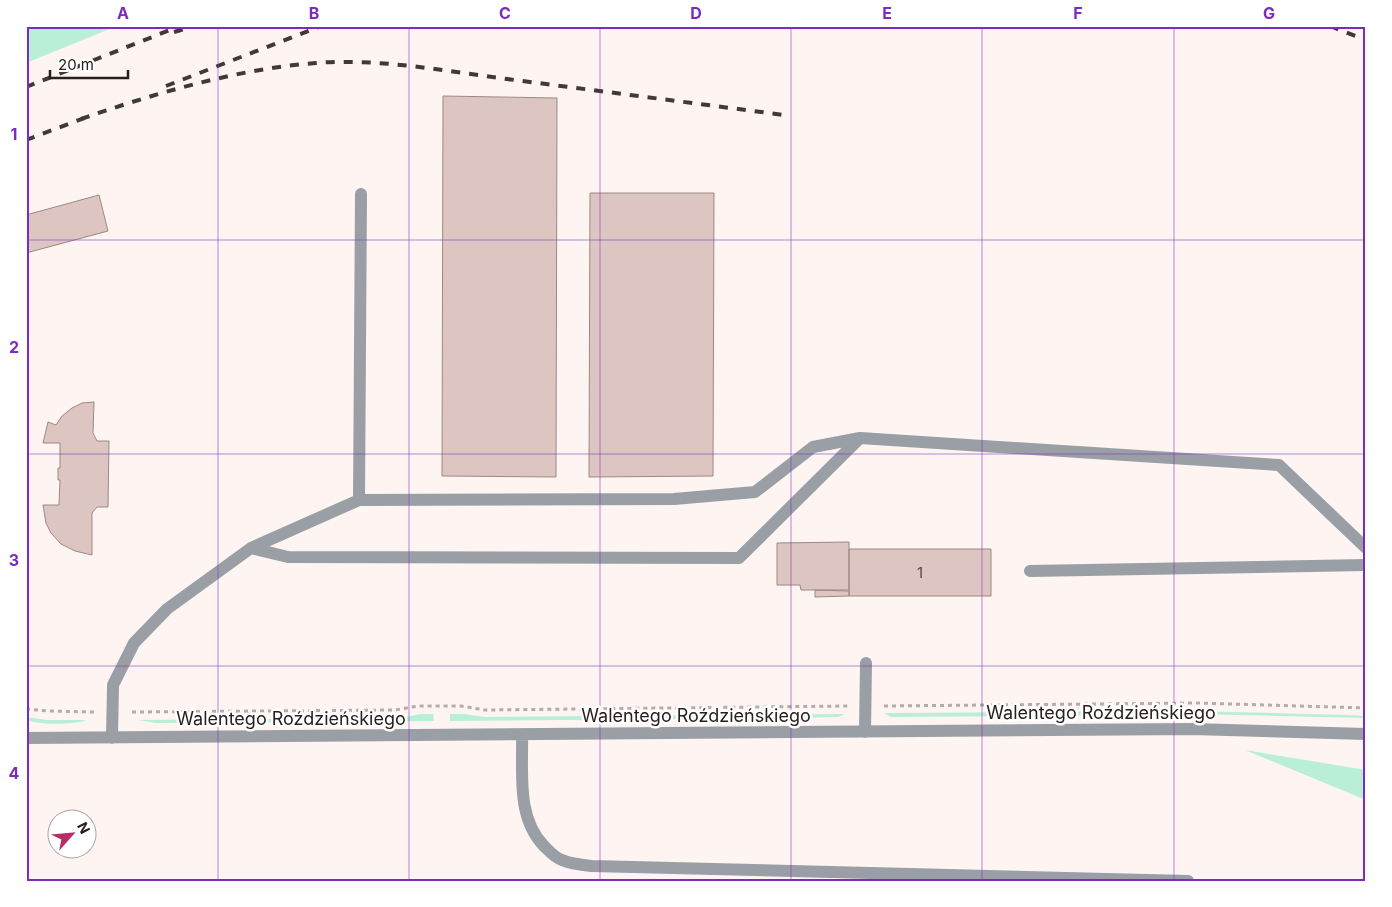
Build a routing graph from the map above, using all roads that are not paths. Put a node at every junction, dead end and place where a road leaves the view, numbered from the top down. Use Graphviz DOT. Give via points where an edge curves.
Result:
graph roads {
  1 [pos="361,194"];
  2 [pos="860,438"];
  3 [pos="359,500"];
  4 [pos="251,548"];
  5 [pos="1366,548"];
  6 [pos="1366,565"];
  7 [pos="1030,571"];
  8 [pos="866,663"];
  9 [pos="865,732"];
  10 [pos="1366,734"];
  11 [pos="522,735"];
  12 [pos="26,738"];
  13 [pos="112,738"];
  14 [pos="1188,881"];
  1 -- 3 [label="street"];
  2 -- 3 [label="street" via="814,447 756,492 674,499"];
  2 -- 4 [label="street" via="739,558 288,557"];
  2 -- 5 [label="street" via="1279,465"];
  3 -- 4 [label="street"];
  4 -- 13 [label="street" via="167,609 134,643 113,685"];
  6 -- 7 [label="street"];
  8 -- 9 [label="street"];
  9 -- 10 [label="street, Walentego Roździeńskiego" via="1192,729"];
  9 -- 11 [label="street, Walentego Roździeńskiego"];
  11 -- 13 [label="street, Walentego Roździeńskiego"];
  11 -- 14 [label="street" via="523,800 528,822 547,850 560,860 573,864"];
  12 -- 13 [label="street, Walentego Roździeńskiego"];
}
